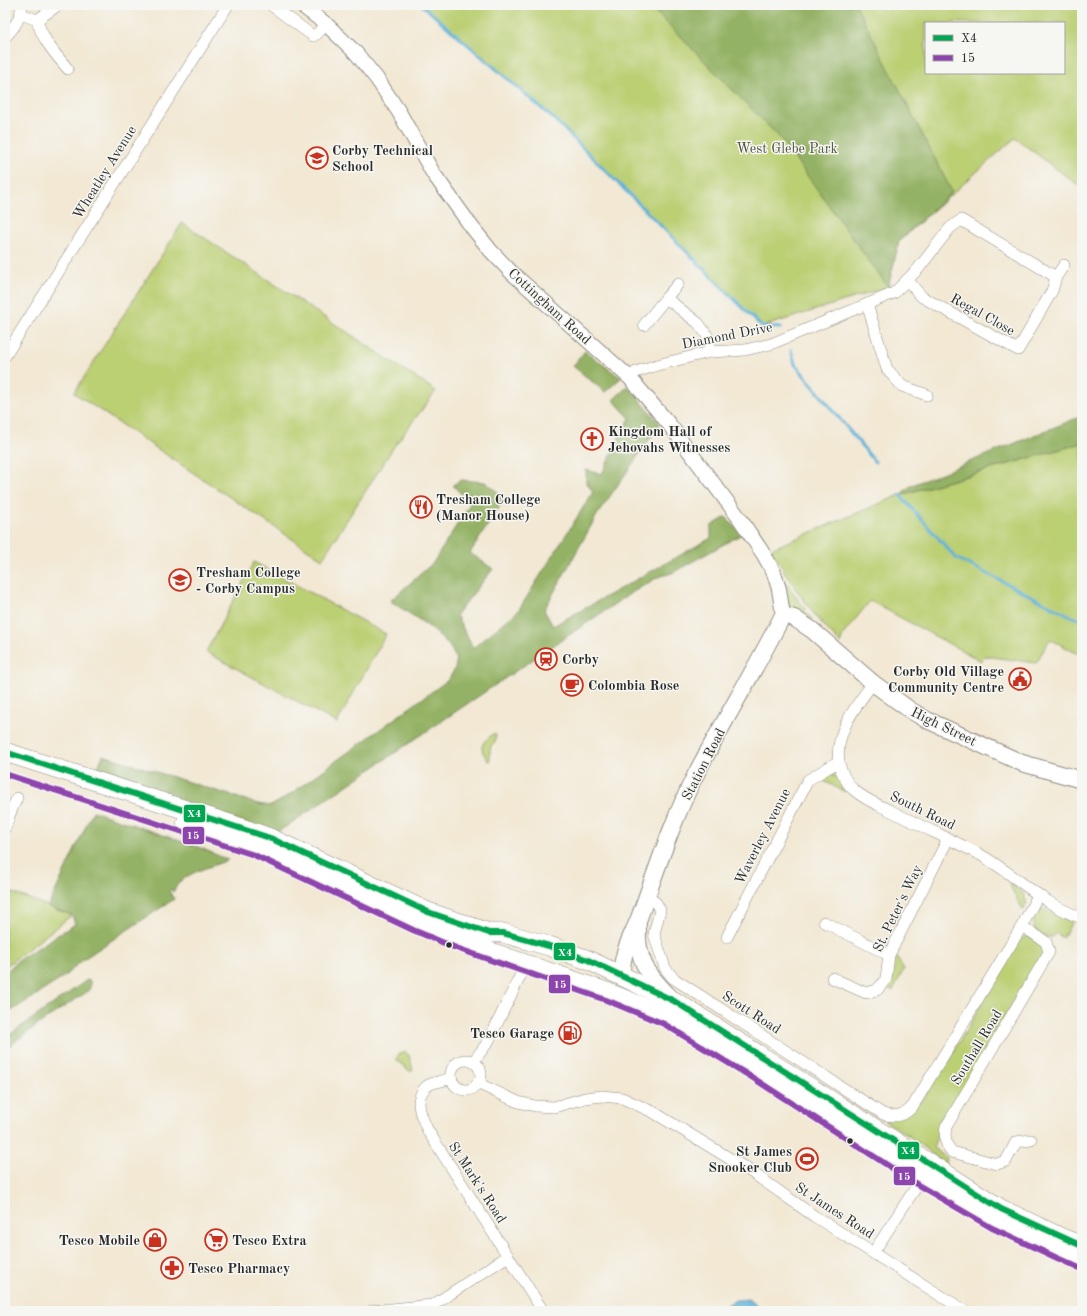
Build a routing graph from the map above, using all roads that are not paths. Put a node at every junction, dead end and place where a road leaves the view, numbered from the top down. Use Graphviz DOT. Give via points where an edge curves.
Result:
graph roads {
  1 [pos="58,5"];
  2 [pos="228,5"];
  3 [pos="271,5"];
  4 [pos="301,5"];
  5 [pos="22,10"];
  6 [pos="36,20"];
  7 [pos="326,24"];
  8 [pos="5,37"];
  9 [pos="68,69"];
  10 [pos="1064,265"];
  11 [pos="1056,277"];
  12 [pos="907,280"];
  13 [pos="678,284"];
  14 [pos="666,298"];
  15 [pos="867,304"];
  16 [pos="644,325"];
  17 [pos="9,340"];
  18 [pos="710,352"];
  19 [pos="5,356"];
  20 [pos="630,378"];
  21 [pos="927,395"];
  22 [pos="783,615"];
  23 [pos="873,683"];
  24 [pos="5,752"];
  25 [pos="838,762"];
  26 [pos="5,766"];
  27 [pos="1082,780"];
  28 [pos="17,798"];
  29 [pos="8,810"];
  30 [pos="5,828"];
  31 [pos="948,839"];
  32 [pos="646,895"];
  33 [pos="1038,895"];
  34 [pos="1082,918"];
  35 [pos="638,919"];
  36 [pos="824,922"];
  37 [pos="1022,926"];
  38 [pos="489,933"];
  39 [pos="727,937"];
  40 [pos="549,946"];
  41 [pos="624,949"];
  42 [pos="889,955"];
  43 [pos="594,963"];
  44 [pos="526,964"];
  45 [pos="622,975"];
  46 [pos="832,978"];
  47 [pos="671,1009"];
  48 [pos="473,1062"];
  49 [pos="451,1078"];
  50 [pos="477,1083"];
  51 [pos="896,1116"];
  52 [pos="1031,1140"];
  53 [pos="922,1178"];
  54 [pos="1082,1246"];
  55 [pos="873,1253"];
  56 [pos="508,1256"];
  57 [pos="1082,1261"];
  58 [pos="371,1311"];
  59 [pos="543,1311"];
  60 [pos="965,1311"];
  1 -- 6 [label="street"];
  2 -- 17 [label="street, Wheatley Avenue"];
  3 -- 7 [label="street" via="312,36"];
  4 -- 7 [label="street, Cottingham Road"];
  5 -- 6 [label="street"];
  5 -- 8 [label="street" via="14,28"];
  6 -- 9 [label="street" via="49,53"];
  7 -- 20 [label="street, Cottingham Road" via="356,53 377,79 441,186 491,251 512,273"];
  10 -- 11 [label="street, Regal Close"];
  11 -- 12 [label="street" via="961,220 950,228"];
  11 -- 12 [label="street, Regal Close" via="1052,291 1018,350 922,297"];
  12 -- 15 [label="street, Diamond Drive" via="894,293"];
  13 -- 14 [label="street"];
  14 -- 16 [label="street"];
  14 -- 18 [label="street" via="698,323 707,335"];
  15 -- 18 [label="street, Diamond Drive" via="771,344 745,350"];
  15 -- 21 [label="street" via="887,369 902,386"];
  17 -- 19 [label="street, Wheatley Avenue"];
  18 -- 20 [label="street, Diamond Drive" via="657,365 636,372"];
  20 -- 22 [label="street, Cottingham Road" via="669,424 764,555 778,584"];
  22 -- 23 [label="main road, High Street" via="794,618 812,630"];
  22 -- 32 [label="main road, Station Road" via="697,772"];
  23 -- 25 [label="street, South Road" via="842,731"];
  23 -- 27 [label="main road, High Street" via="927,720 1022,763"];
  24 -- 38 [label="highway" via="264,836 428,912"];
  25 -- 31 [label="street, South Road" via="847,781 860,795"];
  25 -- 39 [label="street, Waverley Avenue" via="808,780"];
  26 -- 44 [label="highway" via="257,848 416,923"];
  28 -- 29 [label="street"];
  29 -- 30 [label="street"];
  31 -- 33 [label="street, South Road" via="999,866"];
  31 -- 42 [label="street, St. Peter's Way"];
  32 -- 35 [label="main road, Station Road"];
  32 -- 51 [label="street, Scott Road" via="660,910 654,934 665,968 673,978 883,1114"];
  33 -- 34 [label="street, South Road" via="1059,909"];
  33 -- 37 [label="street, Southall Road"];
  35 -- 41 [label="main road, Station Road"];
  35 -- 47 [label="main road, Station Road" via="641,959"];
  36 -- 42 [label="street"];
  37 -- 51 [label="street, Southall Road" via="913,1106 908,1112"];
  37 -- 52 [label="street, Southall Road" via="1046,942 1049,952 946,1127 944,1135 952,1152 997,1164 1006,1161 1016,1142"];
  38 -- 40 [label="highway" via="503,933"];
  38 -- 44 [label="highway" via="500,942 522,951 526,955"];
  40 -- 43 [label="highway"];
  40 -- 44 [label="highway" via="534,953"];
  41 -- 43 [label="main road" via="615,956"];
  41 -- 45 [label="main road, Station Road"];
  42 -- 46 [label="street, St. Peter's Way" via="886,979 872,992 862,992"];
  43 -- 45 [label="highway"];
  44 -- 47 [label="highway" via="609,993"];
  44 -- 48 [label="street" via="488,1042"];
  45 -- 47 [label="highway" via="625,985"];
  47 -- 53 [label="highway" via="757,1071"];
  47 -- 54 [label="highway" via="1000,1209"];
  48 -- 49 [label="street" via="465,1060 456,1063 451,1070"];
  48 -- 50 [label="street" via="480,1070 480,1079"];
  49 -- 50 [label="street" via="456,1086 465,1089 470,1089"];
  49 -- 56 [label="street, St Mark's Road" via="427,1086 420,1096 421,1114 428,1131"];
  50 -- 55 [label="street, St James Road" via="518,1102 535,1106 554,1107 602,1096 622,1098 654,1112 747,1169"];
  53 -- 55 [label="street, St James Road"];
  53 -- 57 [label="highway" via="1015,1232"];
  55 -- 60 [label="street, St James Road"];
  56 -- 58 [label="street" via="433,1305"];
  56 -- 59 [label="street, St Mark's Road"];
}
